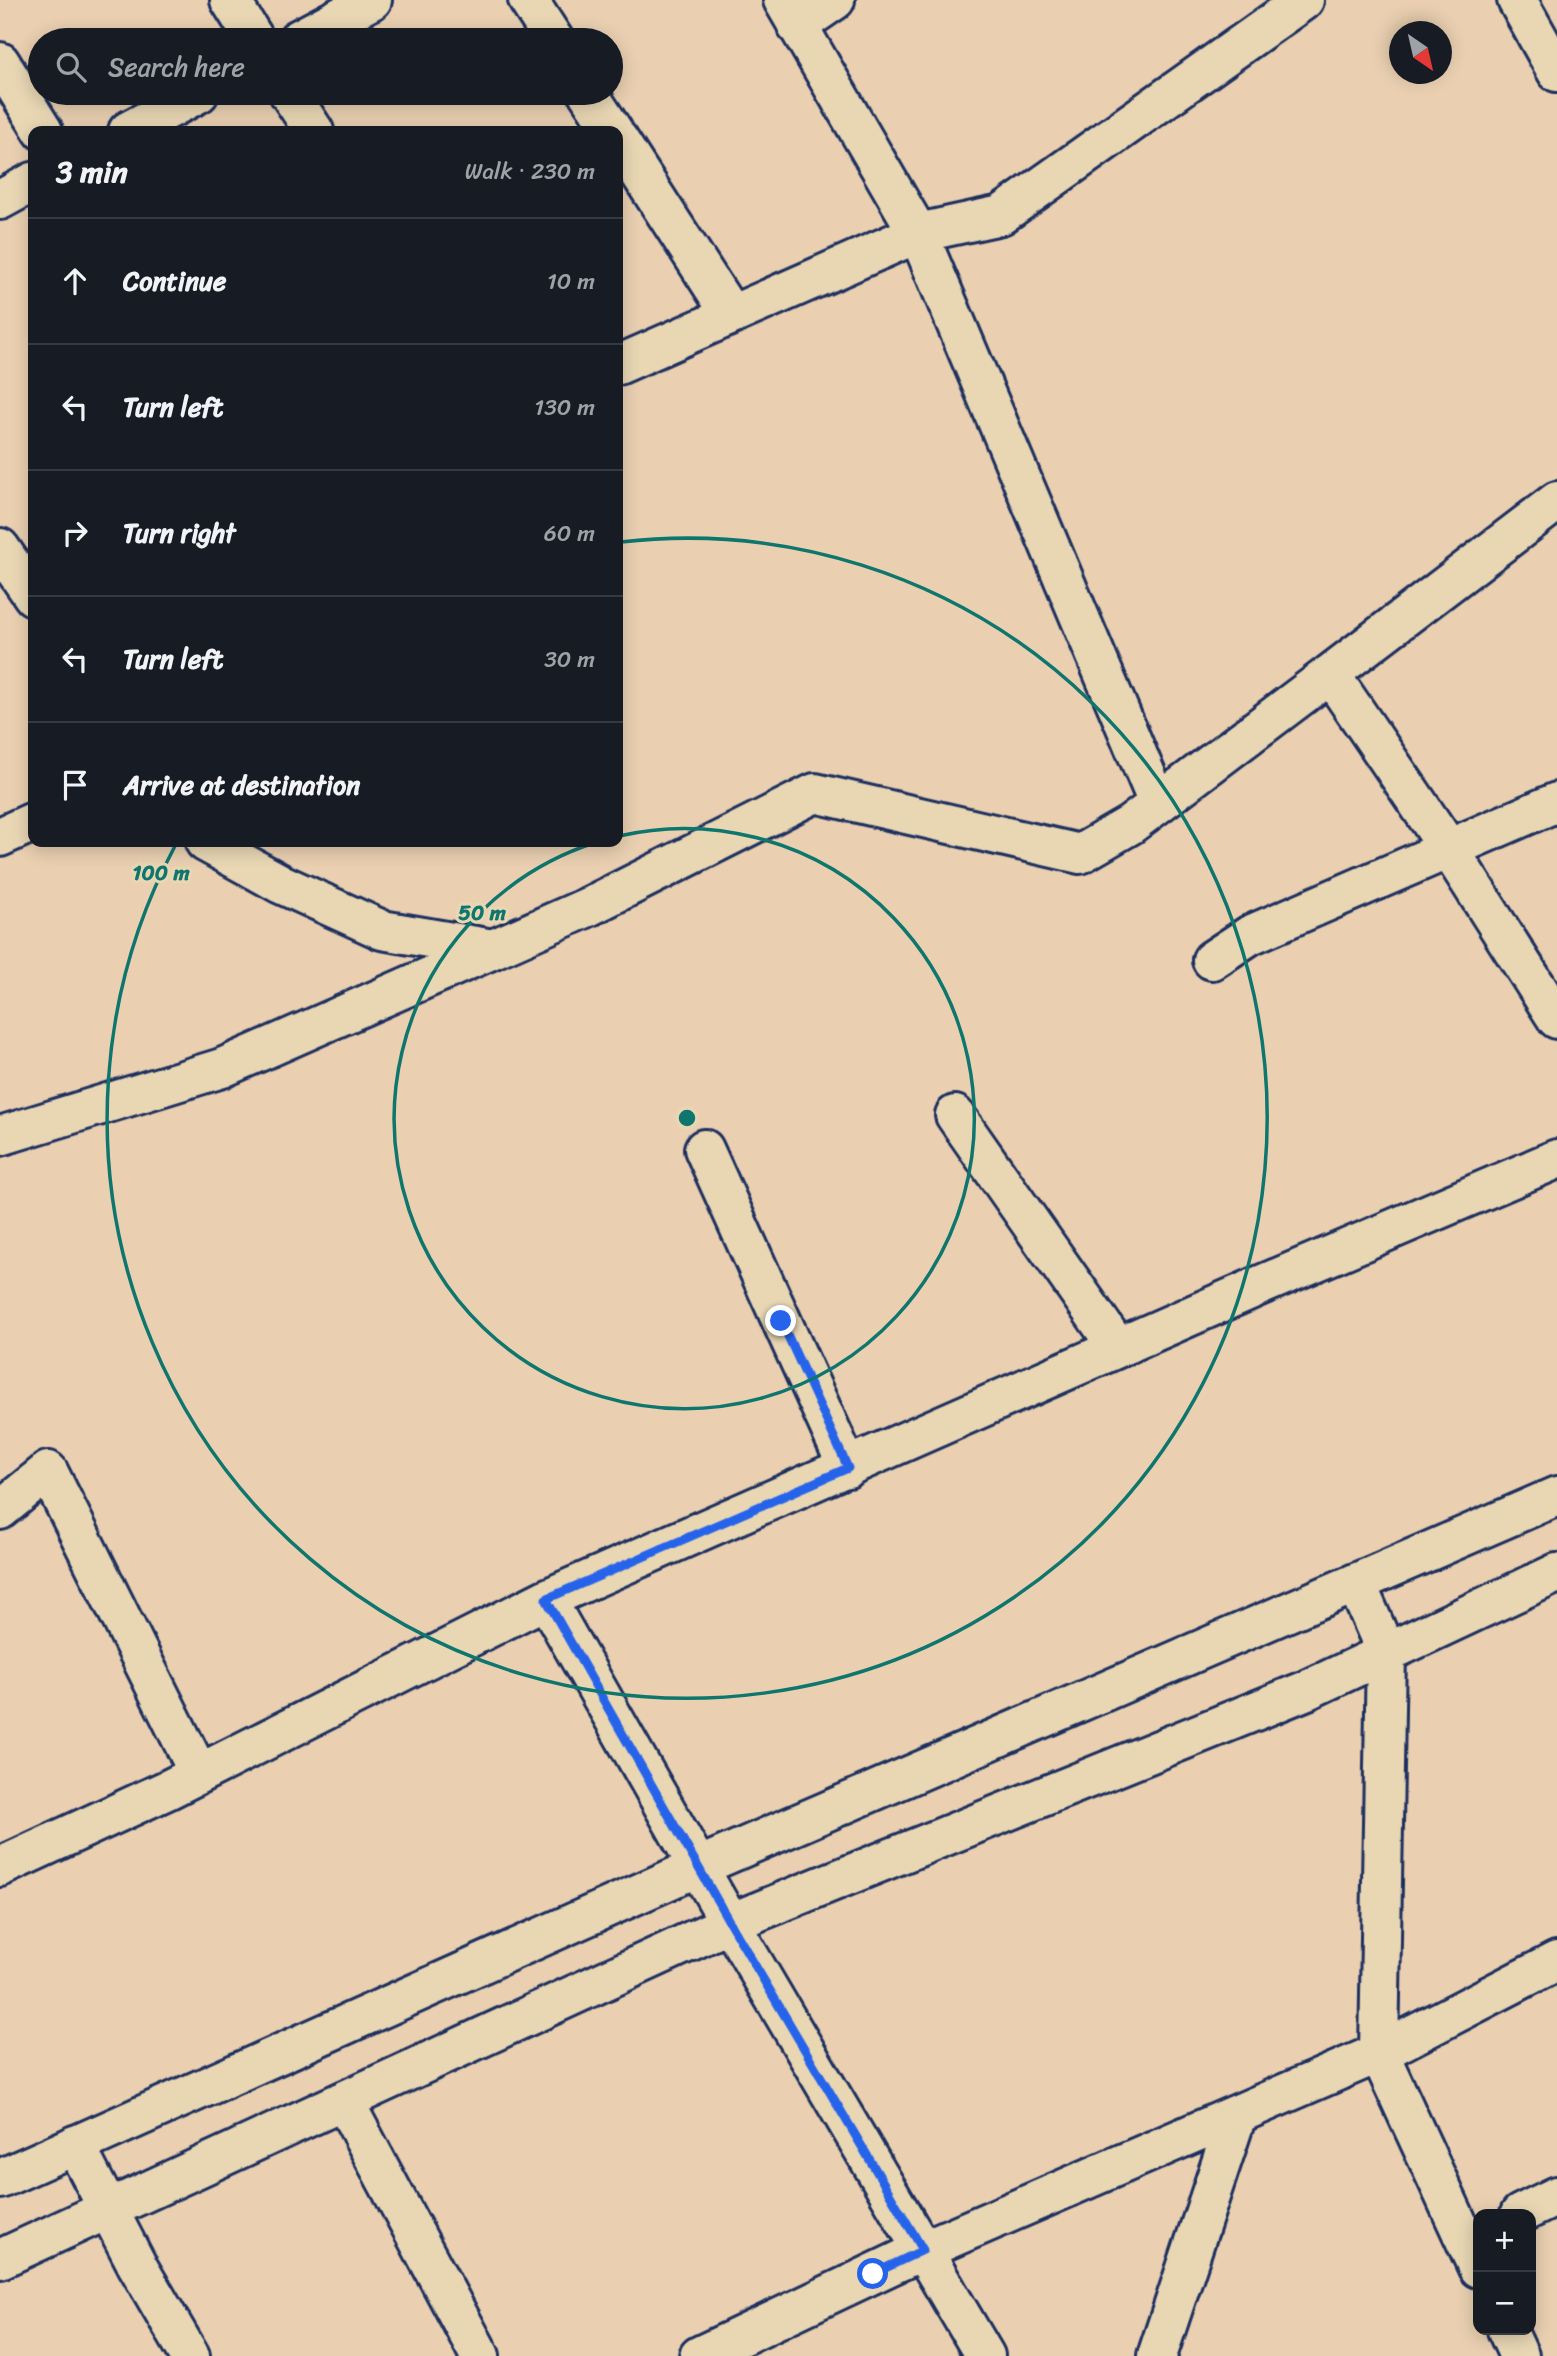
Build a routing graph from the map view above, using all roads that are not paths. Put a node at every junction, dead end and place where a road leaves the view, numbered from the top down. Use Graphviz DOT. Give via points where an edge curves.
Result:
graph roads {
  1 [pos="230,0"];
  2 [pos="372,0"];
  3 [pos="528,0"];
  4 [pos="835,0"];
  5 [pos="1304,0"];
  6 [pos="1517,0"];
  7 [pos="790,13"];
  8 [pos="248,28"];
  9 [pos="320,28"];
  10 [pos="546,28"];
  11 [pos="0,62"];
  12 [pos="1557,72"];
  13 [pos="177,105"];
  14 [pos="297,105"];
  15 [pos="596,105"];
  16 [pos="40,126"];
  17 [pos="137,126"];
  18 [pos="311,126"];
  19 [pos="610,126"];
  20 [pos="623,147"];
  21 [pos="28,185"];
  22 [pos="0,200"];
  23 [pos="918,233"];
  24 [pos="730,313"];
  25 [pos="623,363"];
  26 [pos="1557,501"];
  27 [pos="0,548"];
  28 [pos="28,589"];
  29 [pos="1331,674"];
  30 [pos="1557,802"];
  31 [pos="1158,803"];
  32 [pos="28,824"];
  33 [pos="0,837"];
  34 [pos="214,847"];
  35 [pos="1448,849"];
  36 [pos="493,949"];
  37 [pos="1212,960"];
  38 [pos="1557,1019"];
  39 [pos="955,1115"];
  40 [pos="0,1136"];
  41 [pos="704,1149"];
  42 [pos="1557,1159"];
  43 [pos="1118,1348"];
  44 [pos="848,1468"];
  45 [pos="1557,1496"];
  46 [pos="1,1509"];
  47 [pos="1557,1573"];
  48 [pos="1356,1583"];
  49 [pos="546,1599"];
  50 [pos="1386,1652"];
  51 [pos="199,1774"];
  52 [pos="0,1867"];
  53 [pos="698,1867"];
  54 [pos="730,1923"];
  55 [pos="1557,1961"];
  56 [pos="1379,2053"];
  57 [pos="344,2101"];
  58 [pos="1237,2115"];
  59 [pos="75,2145"];
  60 [pos="0,2179"];
  61 [pos="1557,2196"];
  62 [pos="108,2209"];
  63 [pos="1530,2209"];
  64 [pos="1473,2246"];
  65 [pos="923,2250"];
  66 [pos="0,2259"];
  67 [pos="1509,2335"];
  68 [pos="190,2356"];
  69 [pos="480,2356"];
  70 [pos="699,2356"];
  71 [pos="985,2356"];
  72 [pos="1157,2356"];
  73 [pos="1519,2356"];
  1 -- 8 [label="street"];
  2 -- 9 [label="street"];
  3 -- 10 [label="street"];
  4 -- 7 [label="street"];
  5 -- 23 [label="street" via="1001,215"];
  6 -- 12 [label="street"];
  7 -- 23 [label="street"];
  11 -- 16 [label="street"];
  13 -- 17 [label="street"];
  14 -- 18 [label="street"];
  15 -- 19 [label="street"];
  20 -- 24 [label="street"];
  21 -- 22 [label="street"];
  23 -- 24 [label="street"];
  23 -- 31 [label="street"];
  24 -- 25 [label="street"];
  26 -- 29 [label="street"];
  27 -- 28 [label="street"];
  29 -- 31 [label="street"];
  29 -- 35 [label="street"];
  30 -- 35 [label="street"];
  31 -- 36 [label="street" via="1080,854 815,793 588,907"];
  32 -- 33 [label="street"];
  34 -- 36 [label="street" via="281,884 382,930"];
  35 -- 37 [label="street" via="1250,935"];
  35 -- 38 [label="street"];
  36 -- 40 [label="street" via="222,1068"];
  39 -- 43 [label="street"];
  41 -- 44 [label="street"];
  42 -- 43 [label="street"];
  43 -- 44 [label="street"];
  44 -- 49 [label="street"];
  45 -- 48 [label="street"];
  46 -- 51 [label="street" via="48,1471"];
  47 -- 50 [label="street"];
  48 -- 50 [label="street"];
  48 -- 53 [label="street"];
  49 -- 51 [label="street"];
  49 -- 53 [label="street"];
  50 -- 54 [label="street" via="1307,1690"];
  50 -- 56 [label="street"];
  51 -- 52 [label="street"];
  53 -- 54 [label="street"];
  53 -- 59 [label="street"];
  54 -- 57 [label="street"];
  54 -- 65 [label="street"];
  55 -- 56 [label="street"];
  56 -- 58 [label="street"];
  56 -- 64 [label="street"];
  57 -- 62 [label="street"];
  57 -- 69 [label="street"];
  58 -- 65 [label="street"];
  58 -- 72 [label="street"];
  59 -- 60 [label="street"];
  59 -- 62 [label="street"];
  61 -- 63 [label="street"];
  62 -- 66 [label="street"];
  62 -- 68 [label="street"];
  65 -- 70 [label="street"];
  65 -- 71 [label="street"];
  67 -- 73 [label="street"];
}
